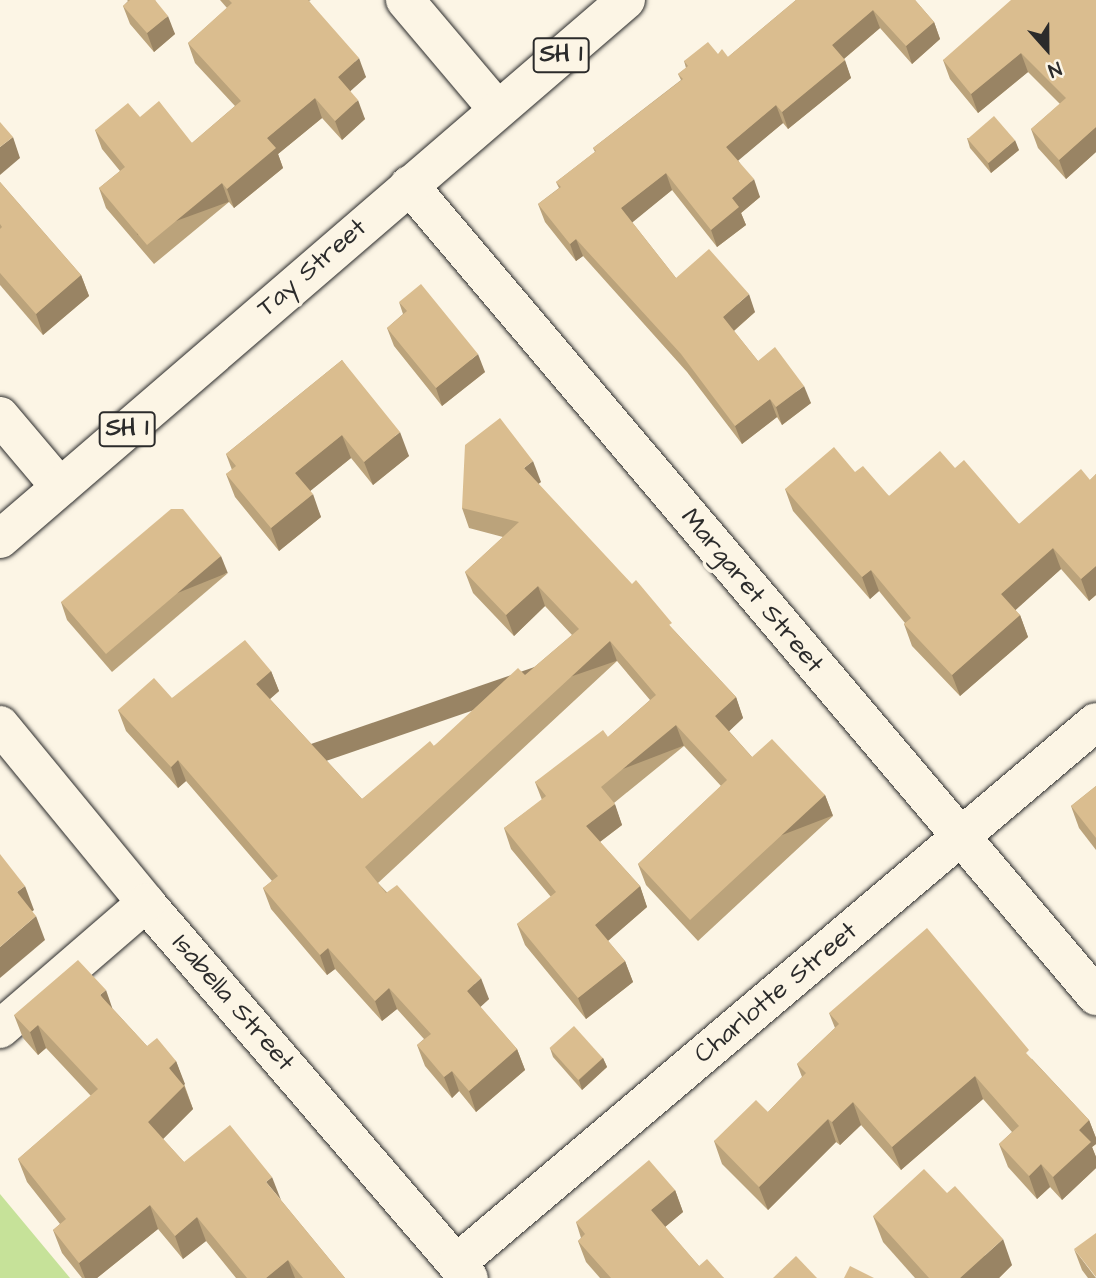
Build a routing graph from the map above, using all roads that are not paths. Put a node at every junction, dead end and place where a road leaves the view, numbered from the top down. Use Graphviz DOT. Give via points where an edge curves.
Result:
graph roads {
  1 [pos="405,0"];
  2 [pos="626,0"];
  3 [pos="497,109"];
  4 [pos="409,185"];
  5 [pos="0,416"];
  6 [pos="60,487"];
  7 [pos="0,539"];
  8 [pos="1096,722"];
  9 [pos="0,725"];
  10 [pos="961,836"];
  11 [pos="146,903"];
  12 [pos="1096,996"];
  13 [pos="0,1029"];
  14 [pos="463,1271"];
  1 -- 3 [label="main road"];
  2 -- 3 [label="main road, Tay Street / SH 1"];
  3 -- 4 [label="main road, Tay Street / SH 1"];
  4 -- 6 [label="main road, Tay Street / SH 1"];
  4 -- 10 [label="main road, Margaret Street"];
  5 -- 6 [label="main road"];
  6 -- 7 [label="main road, Tay Street / SH 1"];
  8 -- 10 [label="main road, Charlotte Street"];
  9 -- 11 [label="main road, Isabella Street"];
  10 -- 12 [label="main road, Margaret Street"];
  10 -- 14 [label="main road, Charlotte Street"];
  11 -- 13 [label="main road"];
  11 -- 14 [label="main road, Isabella Street"];
}
